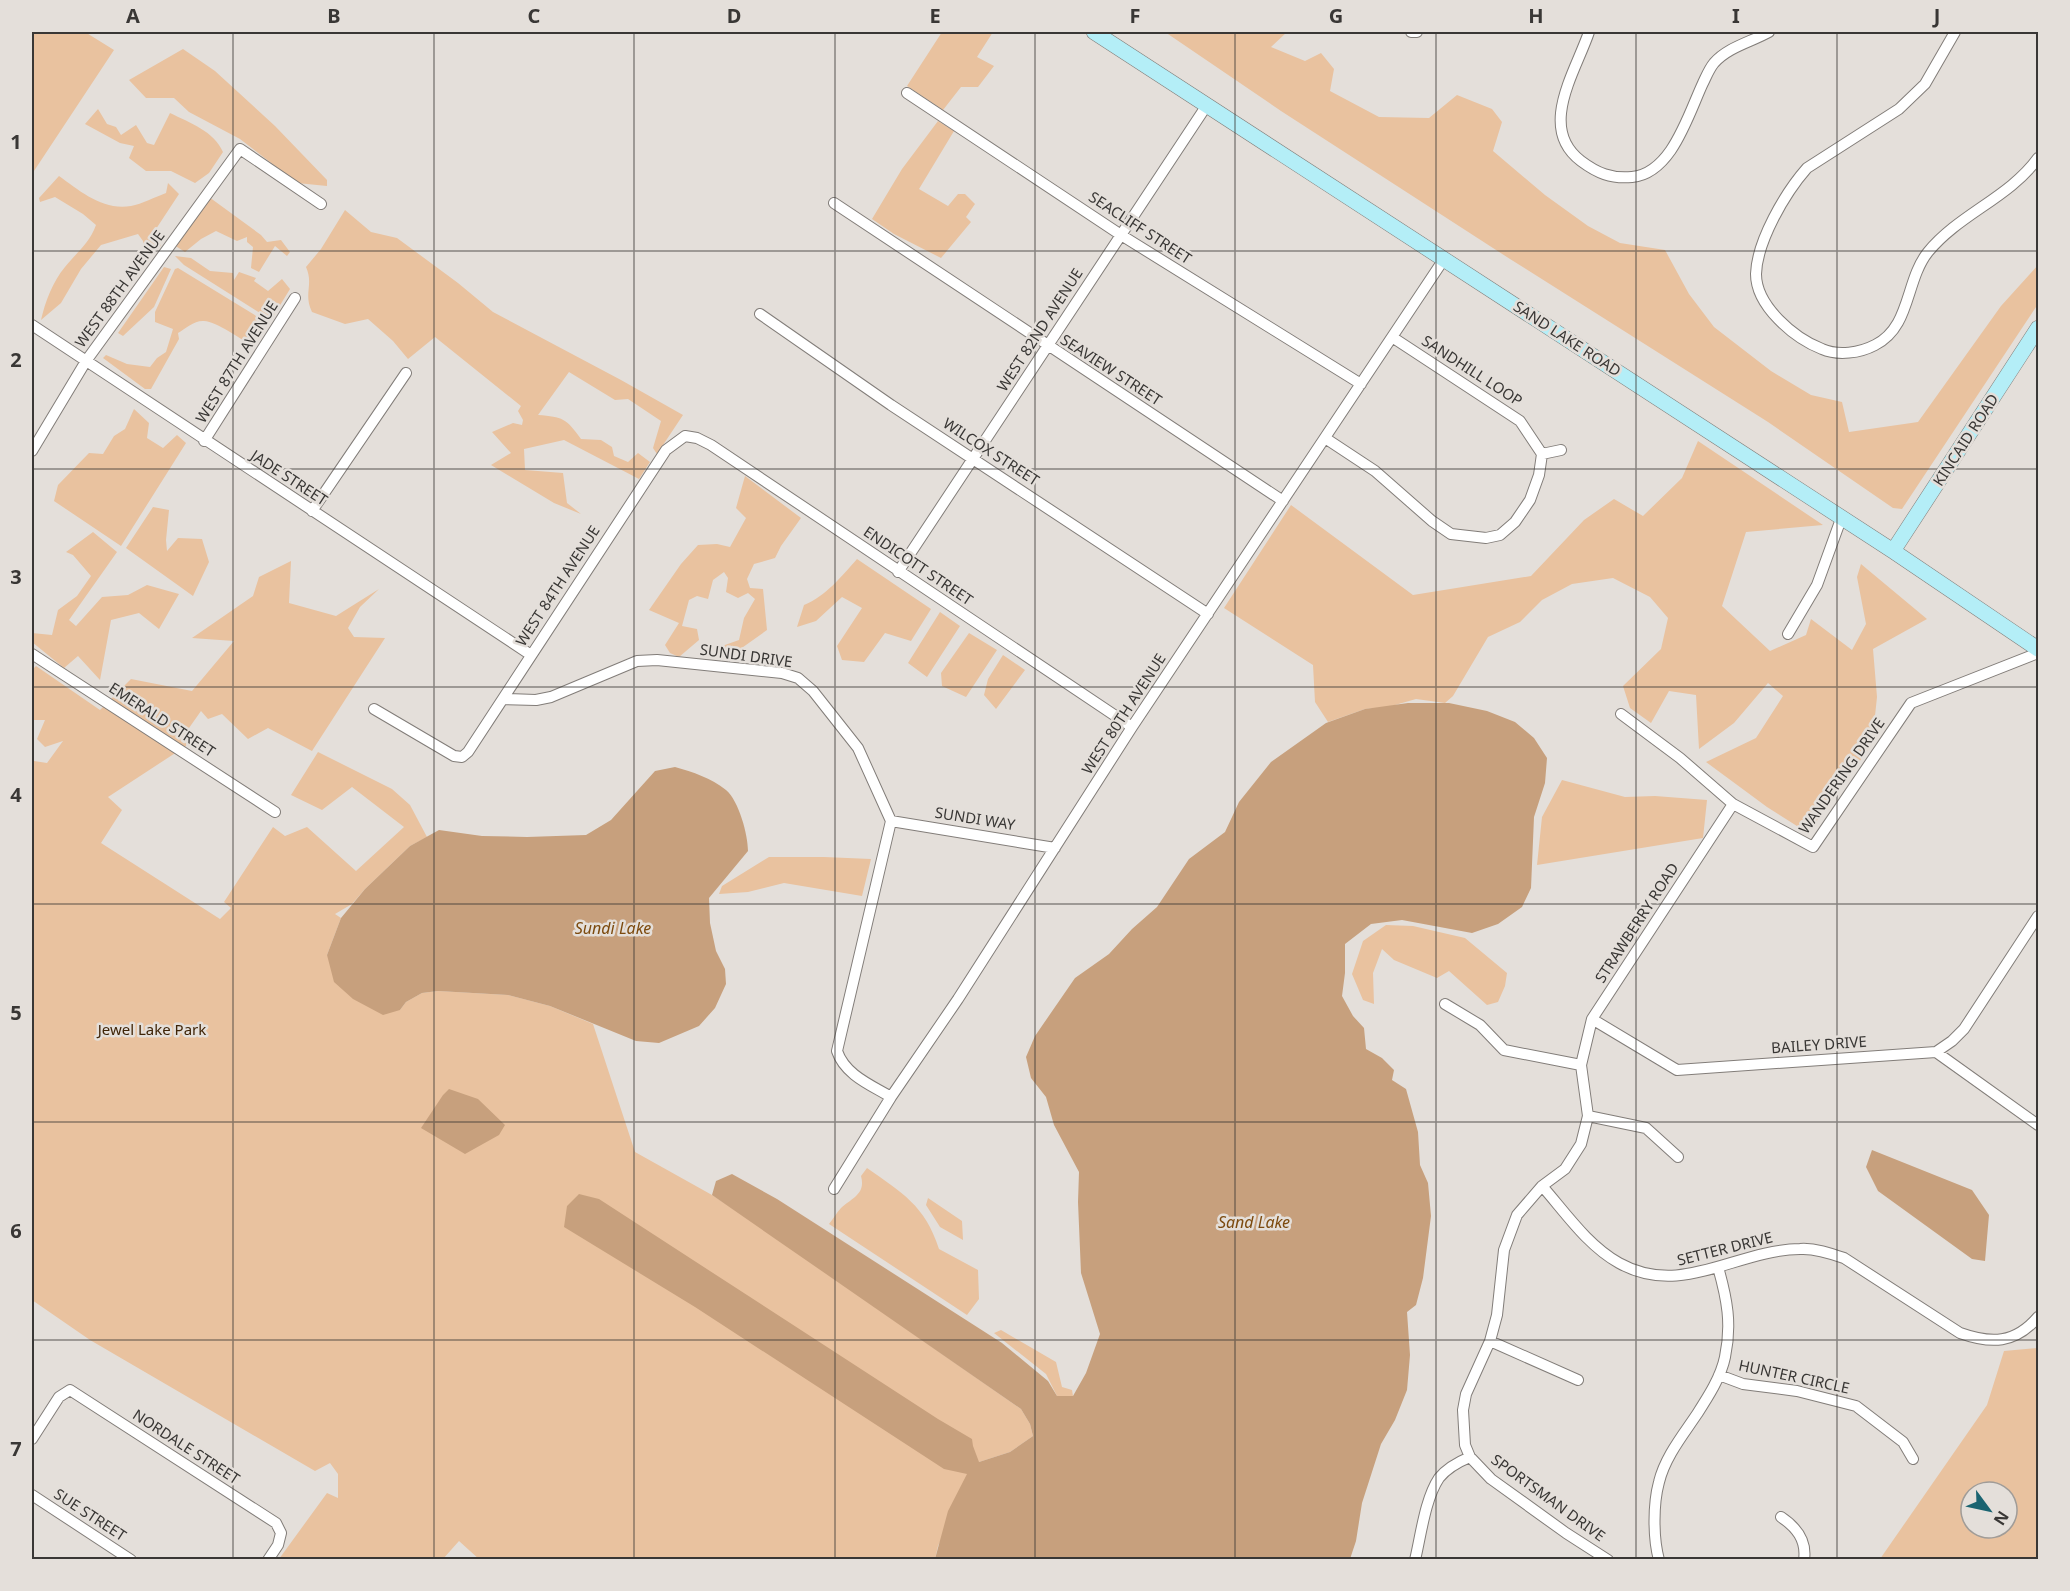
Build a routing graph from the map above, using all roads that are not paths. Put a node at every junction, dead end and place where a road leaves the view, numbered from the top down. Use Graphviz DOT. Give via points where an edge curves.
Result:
graph roads {
  1 [pos="1094,32"];
  2 [pos="1411,32"];
  3 [pos="1417,32"];
  4 [pos="1589,32"];
  5 [pos="1768,32"];
  6 [pos="1955,32"];
  7 [pos="907,93"];
  8 [pos="1207,105"];
  9 [pos="2038,158"];
  10 [pos="834,203"];
  11 [pos="321,204"];
  12 [pos="1121,235"];
  13 [pos="1444,259"];
  14 [pos="295,298"];
  15 [pos="760,314"];
  16 [pos="32,325"];
  17 [pos="2038,328"];
  18 [pos="1392,337"];
  19 [pos="1048,346"];
  20 [pos="86,361"];
  21 [pos="406,373"];
  22 [pos="1361,384"];
  23 [pos="685,436"];
  24 [pos="1325,438"];
  25 [pos="204,441"];
  26 [pos="1561,450"];
  27 [pos="32,452"];
  28 [pos="1542,454"];
  29 [pos="973,458"];
  30 [pos="1283,501"];
  31 [pos="312,511"];
  32 [pos="1841,519"];
  33 [pos="1893,551"];
  34 [pos="898,572"];
  35 [pos="1208,614"];
  36 [pos="1788,634"];
  37 [pos="2038,651"];
  38 [pos="32,654"];
  39 [pos="531,655"];
  40 [pos="504,699"];
  41 [pos="374,709"];
  42 [pos="1621,714"];
  43 [pos="1132,727"];
  44 [pos="1733,804"];
  45 [pos="275,812"];
  46 [pos="891,820"];
  47 [pos="1055,848"];
  48 [pos="2038,916"];
  49 [pos="1445,1004"];
  50 [pos="1592,1019"];
  51 [pos="1936,1052"];
  52 [pos="1581,1065"];
  53 [pos="891,1097"];
  54 [pos="1588,1116"];
  55 [pos="2038,1125"];
  56 [pos="1678,1157"];
  57 [pos="1542,1185"];
  58 [pos="834,1189"];
  59 [pos="1718,1267"];
  60 [pos="2038,1317"];
  61 [pos="1490,1341"];
  62 [pos="1719,1375"];
  63 [pos="1578,1380"];
  64 [pos="32,1439"];
  65 [pos="1470,1457"];
  66 [pos="1913,1459"];
  67 [pos="32,1495"];
  68 [pos="1781,1516"];
  69 [pos="131,1560"];
  70 [pos="268,1560"];
  71 [pos="1415,1560"];
  72 [pos="1608,1560"];
  73 [pos="1659,1560"];
  74 [pos="1804,1560"];
  1 -- 8 [label="main road, SAND LAKE ROAD"];
  2 -- 3 [label="street"];
  4 -- 5 [label="street" via="1566,88 1559,117 1572,154 1596,172 1621,178 1640,176 1659,165 1671,152 1712,65 1725,53"];
  6 -- 9 [label="street" via="1925,84 1899,110 1807,168 1798,179 1781,203 1759,253 1756,275 1761,298 1792,331 1823,350 1849,353 1874,346 1891,336 1902,315 1912,279 1926,254 1947,231 2018,182"];
  7 -- 12 [label="street, SEACLIFF STREET"];
  8 -- 12 [label="street, WEST 82ND AVENUE"];
  8 -- 13 [label="main road, SAND LAKE ROAD"];
  10 -- 19 [label="street, SEAVIEW STREET"];
  11 -- 20 [label="street, WEST 88TH AVENUE" via="240,149"];
  12 -- 19 [label="street, WEST 82ND AVENUE"];
  12 -- 22 [label="street, SEACLIFF STREET"];
  13 -- 18 [label="street, WEST 80TH AVENUE"];
  13 -- 32 [label="main road, SAND LAKE ROAD"];
  14 -- 25 [label="street, WEST 87TH AVENUE"];
  15 -- 29 [label="street, WILCOX STREET"];
  16 -- 20 [label="street, JADE STREET"];
  17 -- 33 [label="main road, KINCAID ROAD"];
  18 -- 22 [label="street, WEST 80TH AVENUE"];
  18 -- 28 [label="street, SANDHILL LOOP" via="1520,421"];
  19 -- 29 [label="street, WEST 82ND AVENUE"];
  19 -- 30 [label="street, SEAVIEW STREET"];
  20 -- 25 [label="street, JADE STREET"];
  20 -- 27 [label="street, WEST 88TH AVENUE"];
  21 -- 31 [label="street"];
  22 -- 24 [label="street, WEST 80TH AVENUE"];
  23 -- 34 [label="street, ENDICOTT STREET" via="711,445"];
  23 -- 39 [label="street, WEST 84TH AVENUE" via="666,450"];
  24 -- 28 [label="street" via="1375,471 1451,534 1486,538 1500,535 1530,500"];
  24 -- 30 [label="street, WEST 80TH AVENUE"];
  25 -- 31 [label="street, JADE STREET"];
  26 -- 28 [label="street"];
  29 -- 34 [label="street, WEST 82ND AVENUE"];
  29 -- 35 [label="street, WILCOX STREET"];
  30 -- 35 [label="street, WEST 80TH AVENUE"];
  31 -- 39 [label="street, JADE STREET"];
  32 -- 33 [label="main road, SAND LAKE ROAD"];
  32 -- 36 [label="street" via="1817,585"];
  33 -- 37 [label="main road, SAND LAKE ROAD"];
  34 -- 43 [label="street, ENDICOTT STREET"];
  35 -- 43 [label="street, WEST 80TH AVENUE"];
  37 -- 44 [label="street, WANDERING DRIVE" via="1911,704 1813,848"];
  38 -- 45 [label="street, EMERALD STREET"];
  39 -- 40 [label="street, WEST 84TH AVENUE"];
  40 -- 41 [label="street, WEST 84TH AVENUE" via="462,757"];
  40 -- 46 [label="street, SUNDI DRIVE" via="551,697 637,661 782,673 798,678 858,748"];
  42 -- 44 [label="street, WANDERING DRIVE"];
  43 -- 47 [label="street, WEST 80TH AVENUE"];
  44 -- 50 [label="street, STRAWBERRY ROAD"];
  46 -- 47 [label="street, SUNDI WAY"];
  46 -- 53 [label="street" via="837,1051 841,1063 851,1072"];
  47 -- 53 [label="street, WEST 80TH AVENUE"];
  48 -- 51 [label="street" via="1964,1029"];
  49 -- 52 [label="street" via="1480,1025 1504,1050"];
  50 -- 51 [label="street, BAILEY DRIVE" via="1677,1070"];
  50 -- 52 [label="street, STRAWBERRY ROAD"];
  51 -- 55 [label="street"];
  52 -- 54 [label="street, SPORTSMAN DRIVE"];
  53 -- 58 [label="street, WEST 80TH AVENUE"];
  54 -- 56 [label="street" via="1646,1128"];
  54 -- 57 [label="street, SPORTSMAN DRIVE" via="1581,1144 1565,1169"];
  57 -- 59 [label="street, SETTER DRIVE" via="1586,1237 1617,1262 1636,1271 1677,1277"];
  57 -- 61 [label="street, SPORTSMAN DRIVE" via="1517,1215 1504,1250"];
  59 -- 60 [label="street, SETTER DRIVE" via="1781,1250 1823,1251 1844,1258 1960,1333 1981,1340 2016,1335"];
  59 -- 62 [label="street" via="1729,1311 1725,1359"];
  61 -- 63 [label="street"];
  61 -- 65 [label="street, SPORTSMAN DRIVE" via="1466,1394 1463,1410 1465,1445"];
  62 -- 66 [label="street, HUNTER CIRCLE" via="1743,1384 1797,1391 1856,1406 1903,1442"];
  62 -- 73 [label="street" via="1673,1450 1659,1482"];
  64 -- 70 [label="street, NORDALE STREET" via="58,1396 70,1390 276,1522 281,1533"];
  65 -- 71 [label="street" via="1439,1478"];
  65 -- 72 [label="street, SPORTSMAN DRIVE" via="1491,1479"];
  67 -- 69 [label="street, SUE STREET"];
  68 -- 74 [label="street" via="1796,1527"];
}
